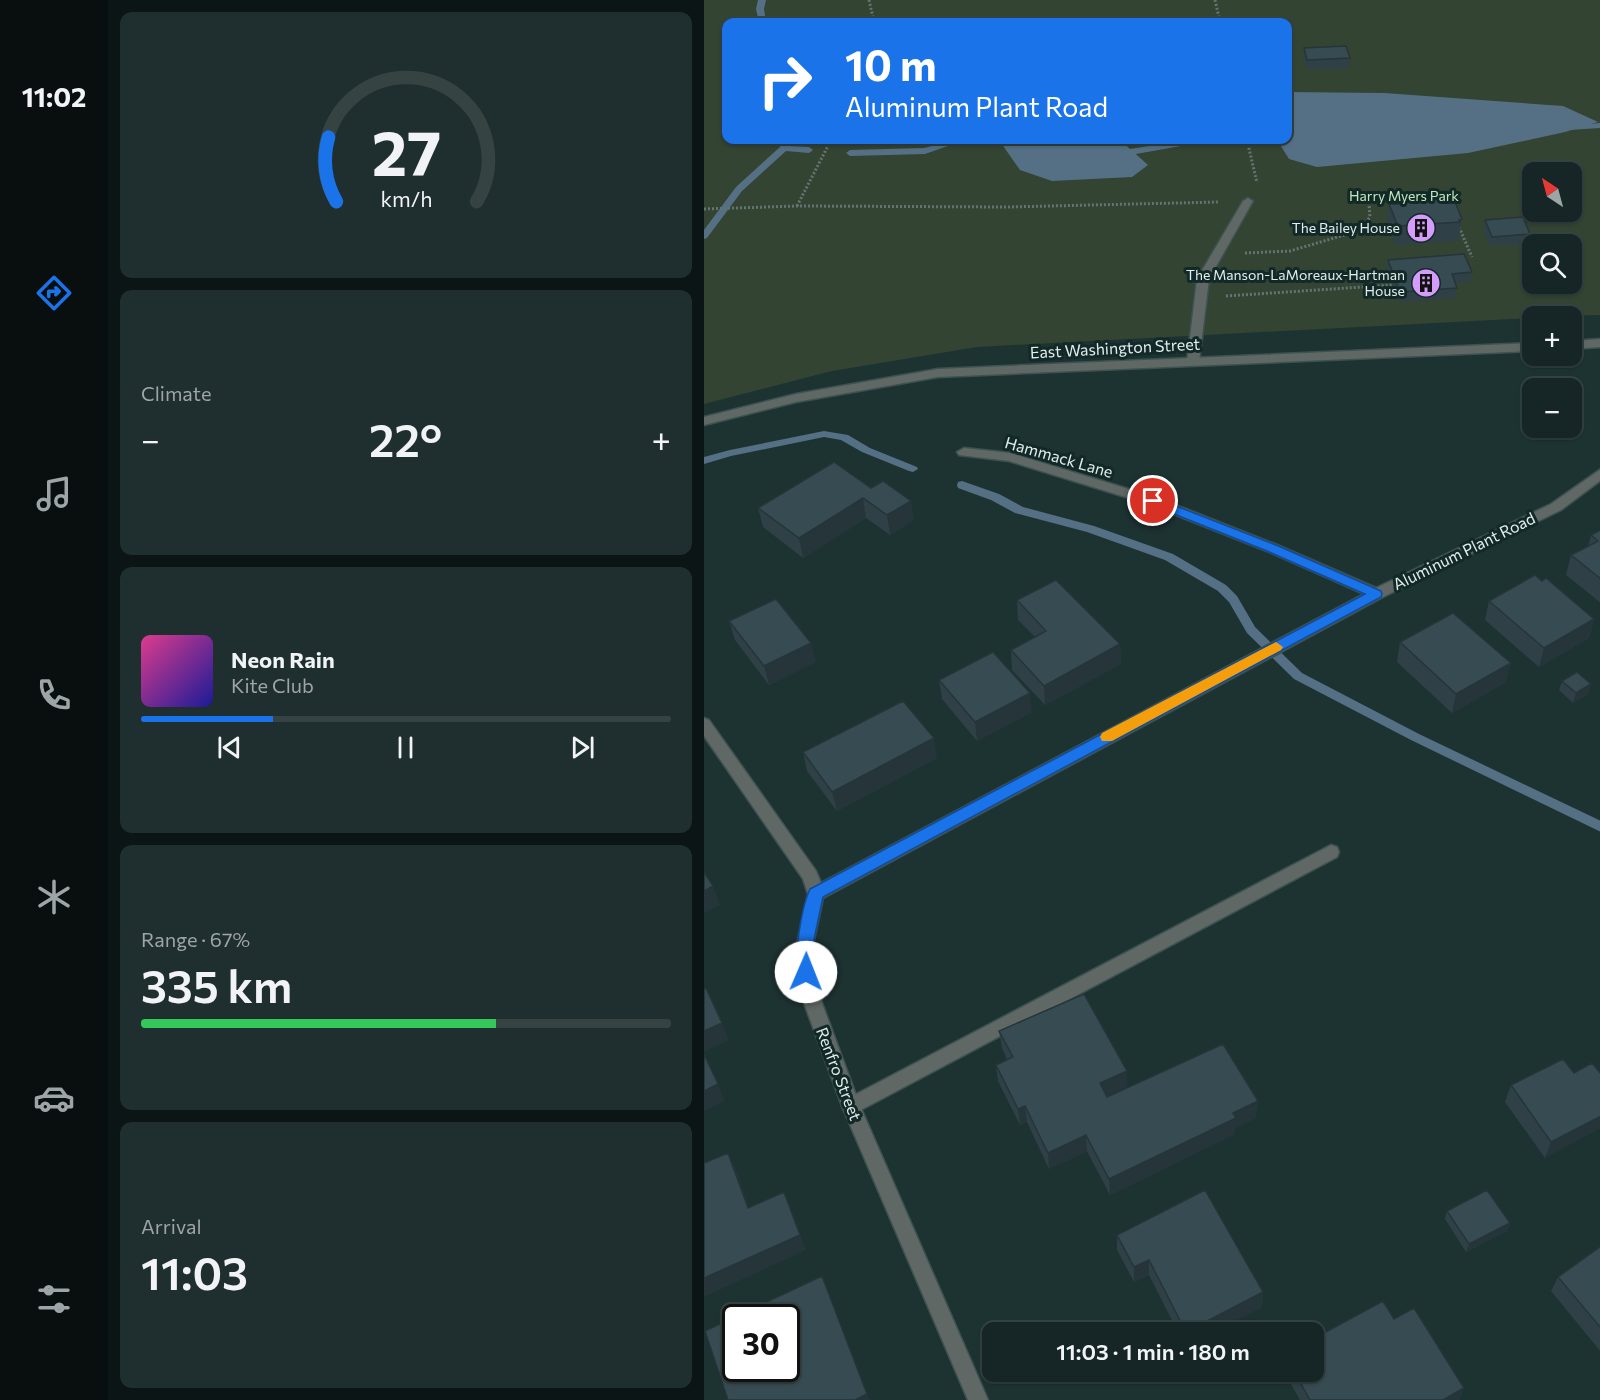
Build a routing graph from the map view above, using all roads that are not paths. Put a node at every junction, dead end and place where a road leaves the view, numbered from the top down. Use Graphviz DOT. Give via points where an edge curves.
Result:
graph roads {
  1 [pos="1248,201"];
  2 [pos="1601,343"];
  3 [pos="1582,344"];
  4 [pos="1522,346"];
  5 [pos="1193,362"];
  6 [pos="704,421"];
  7 [pos="964,452"];
  8 [pos="1601,473"];
  9 [pos="1376,594"];
  10 [pos="704,724"];
  11 [pos="1331,852"];
  12 [pos="816,894"];
  13 [pos="851,1106"];
  14 [pos="978,1400"];
  1 -- 5 [label="street" via="1203,279"];
  2 -- 3 [label="street"];
  4 -- 5 [label="street, East Washington Street"];
  5 -- 6 [label="street, East Washington Street" via="938,373 796,398"];
  7 -- 9 [label="street, Hammack Lane" via="1010,457 1153,501"];
  8 -- 9 [label="street, Aluminum Plant Road" via="1556,507"];
  9 -- 12 [label="street, Aluminum Plant Road"];
  10 -- 12 [label="street" via="800,860"];
  11 -- 13 [label="street"];
  12 -- 13 [label="street, Renfro Street" via="806,944 806,972 813,1003"];
  13 -- 14 [label="street, Renfro Street"];
}
